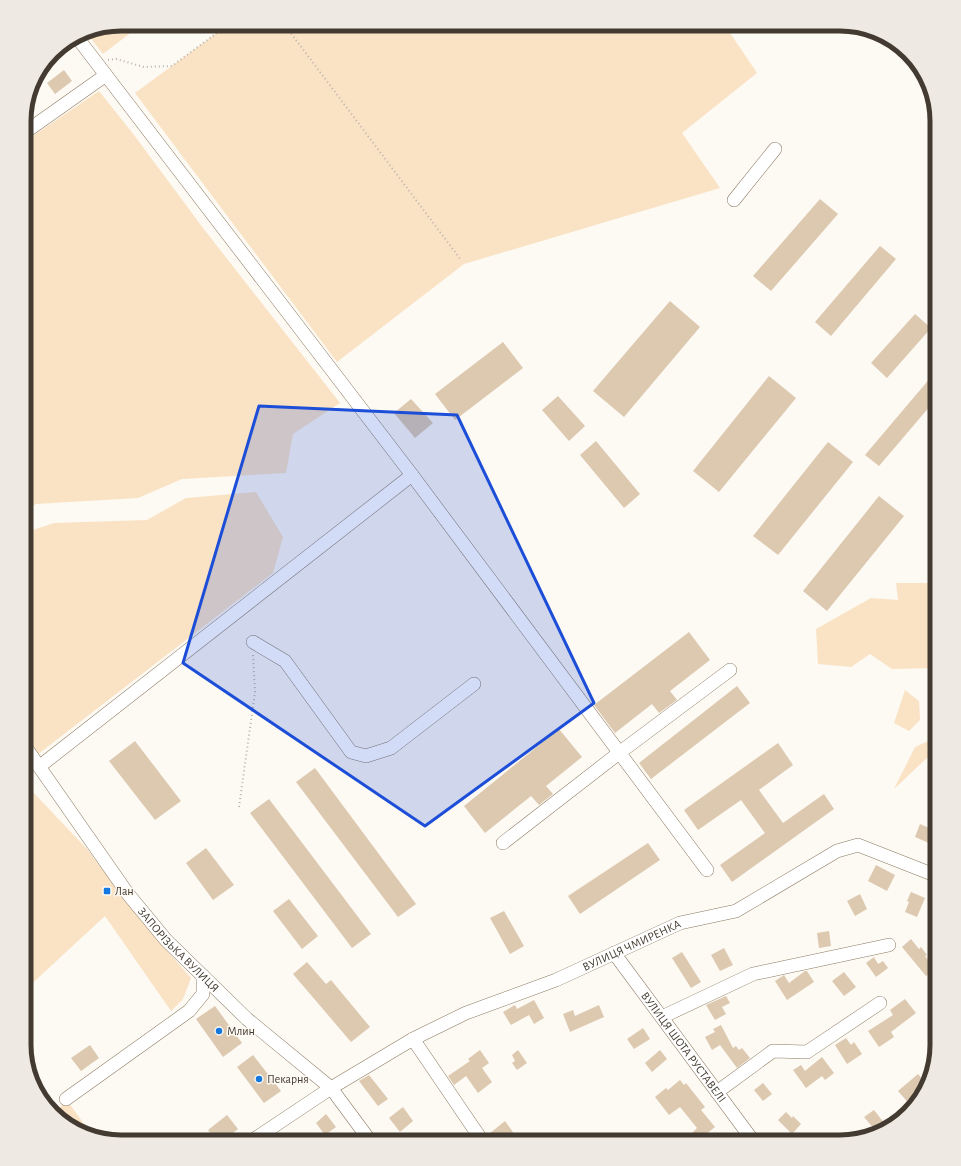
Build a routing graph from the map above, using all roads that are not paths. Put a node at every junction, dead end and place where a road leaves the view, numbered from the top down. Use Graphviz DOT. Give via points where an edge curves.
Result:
graph roads {
  1 [pos="80,41"];
  2 [pos="106,76"];
  3 [pos="31,128"];
  4 [pos="775,149"];
  5 [pos="734,200"];
  6 [pos="412,475"];
  7 [pos="253,642"];
  8 [pos="730,670"];
  9 [pos="474,684"];
  10 [pos="619,752"];
  11 [pos="31,754"];
  12 [pos="40,766"];
  13 [pos="502,843"];
  14 [pos="707,870"];
  15 [pos="930,873"];
  16 [pos="890,945"];
  17 [pos="614,953"];
  18 [pos="203,976"];
  19 [pos="880,1003"];
  20 [pos="662,1017"];
  21 [pos="414,1039"];
  22 [pos="331,1088"];
  23 [pos="717,1092"];
  24 [pos="66,1100"];
  25 [pos="260,1135"];
  26 [pos="367,1135"];
  27 [pos="478,1135"];
  28 [pos="749,1135"];
  1 -- 2 [label="street"];
  2 -- 3 [label="street"];
  2 -- 6 [label="street"];
  4 -- 5 [label="street"];
  6 -- 10 [label="street"];
  6 -- 12 [label="street"];
  7 -- 9 [label="street" via="285,661 351,752 366,756 391,748"];
  8 -- 10 [label="street"];
  10 -- 13 [label="street"];
  10 -- 14 [label="street"];
  11 -- 12 [label="street, ЗАПОРІЗЬКА ВУЛИЦЯ"];
  12 -- 18 [label="street, ЗАПОРІЗЬКА ВУЛИЦЯ" via="128,894 166,940"];
  15 -- 17 [label="street, ВУЛИЦЯ ЧМИРЕНКА" via="858,845 837,851 736,912 680,923"];
  16 -- 20 [label="street" via="753,974"];
  17 -- 20 [label="street, ВУЛИЦЯ ШОТА РУСТАВЕЛІ"];
  17 -- 21 [label="street, ВУЛИЦЯ ЧМИРЕНКА" via="556,980 466,1013"];
  18 -- 22 [label="street, ЗАПОРІЗЬКА ВУЛИЦЯ" via="247,1019"];
  18 -- 24 [label="street" via="203,994 189,1011"];
  19 -- 23 [label="street" via="807,1052 773,1051"];
  20 -- 23 [label="street, ВУЛИЦЯ ШОТА РУСТАВЕЛІ"];
  21 -- 22 [label="street, ВУЛИЦЯ ЧМИРЕНКА"];
  21 -- 27 [label="street"];
  22 -- 25 [label="street"];
  22 -- 26 [label="street, ЗАПОРІЗЬКА ВУЛИЦЯ"];
  23 -- 28 [label="street, ВУЛИЦЯ ШОТА РУСТАВЕЛІ"];
}
